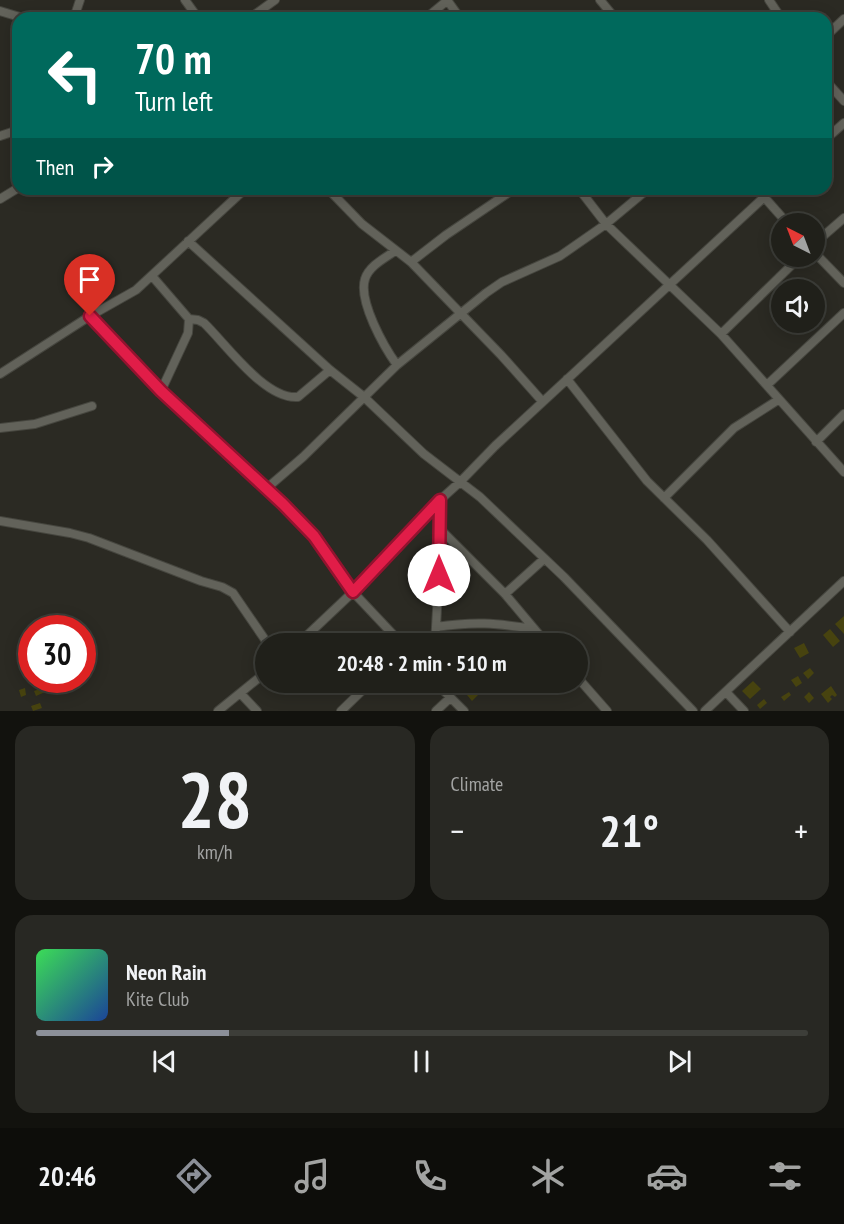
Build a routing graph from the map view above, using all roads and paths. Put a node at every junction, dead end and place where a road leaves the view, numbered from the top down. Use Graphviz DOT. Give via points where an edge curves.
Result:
graph roads {
  1 [pos="275,0"];
  2 [pos="447,0"];
  3 [pos="600,0"];
  4 [pos="258,12"];
  5 [pos="433,12"];
  6 [pos="610,12"];
  7 [pos="844,19"];
  8 [pos="832,30"];
  9 [pos="832,88"];
  10 [pos="844,101"];
  11 [pos="844,123"];
  12 [pos="832,134"];
  13 [pos="238,195"];
  14 [pos="334,195"];
  15 [pos="505,195"];
  16 [pos="584,195"];
  17 [pos="641,195"];
  18 [pos="762,195"];
  19 [pos="767,195"];
  20 [pos="764,198"];
  21 [pos="778,213"];
  22 [pos="844,218"];
  23 [pos="606,224"];
  24 [pos="825,234"];
  25 [pos="188,241"];
  26 [pos="395,251"];
  27 [pos="411,262"];
  28 [pos="825,263"];
  29 [pos="790,267"];
  30 [pos="152,276"];
  31 [pos="844,283"];
  32 [pos="668,284"];
  33 [pos="844,313"];
  34 [pos="462,314"];
  35 [pos="90,316"];
  36 [pos="189,319"];
  37 [pos="721,334"];
  38 [pos="397,365"];
  39 [pos="330,370"];
  40 [pos="0,374"];
  41 [pos="567,379"];
  42 [pos="766,385"];
  43 [pos="161,391"];
  44 [pos="364,397"];
  45 [pos="778,400"];
  46 [pos="542,401"];
  47 [pos="92,406"];
  48 [pos="844,414"];
  49 [pos="0,428"];
  50 [pos="816,442"];
  51 [pos="844,472"];
  52 [pos="461,481"];
  53 [pos="267,488"];
  54 [pos="664,498"];
  55 [pos="440,500"];
  56 [pos="0,521"];
  57 [pos="439,528"];
  58 [pos="544,559"];
  59 [pos="844,583"];
  60 [pos="353,592"];
  61 [pos="505,594"];
  62 [pos="436,627"];
  63 [pos="534,629"];
  64 [pos="790,632"];
  65 [pos="260,633"];
  66 [pos="310,633"];
  67 [pos="392,633"];
  68 [pos="436,633"];
  69 [pos="537,633"];
  70 [pos="255,682"];
  71 [pos="588,689"];
  72 [pos="726,692"];
  73 [pos="360,693"];
  74 [pos="445,693"];
  75 [pos="241,694"];
  76 [pos="450,698"];
  77 [pos="218,711"];
  78 [pos="257,711"];
  79 [pos="341,711"];
  80 [pos="436,711"];
  81 [pos="464,711"];
  82 [pos="607,711"];
  83 [pos="693,711"];
  84 [pos="705,711"];
  85 [pos="744,711"];
  1 -- 4 [label="street"];
  2 -- 5 [label="street"];
  3 -- 6 [label="street"];
  7 -- 8 [label="street"];
  9 -- 10 [label="street"];
  11 -- 12 [label="street"];
  13 -- 25 [label="street"];
  14 -- 26 [label="street"];
  15 -- 27 [label="street"];
  16 -- 23 [label="street"];
  17 -- 23 [label="street"];
  18 -- 20 [label="street"];
  19 -- 20 [label="street"];
  20 -- 21 [label="street"];
  20 -- 32 [label="street"];
  22 -- 24 [label="street"];
  23 -- 32 [label="street"];
  23 -- 34 [label="street" via="560,256 502,282"];
  25 -- 30 [label="street"];
  25 -- 39 [label="street"];
  26 -- 27 [label="street"];
  26 -- 38 [label="street" via="372,268 364,287 374,324"];
  27 -- 34 [label="street"];
  28 -- 31 [label="street"];
  29 -- 37 [label="street"];
  30 -- 35 [label="street" via="136,290"];
  30 -- 36 [label="street"];
  32 -- 37 [label="street"];
  32 -- 41 [label="street"];
  33 -- 42 [label="street"];
  34 -- 38 [label="street"];
  34 -- 46 [label="street"];
  35 -- 40 [label="street"];
  35 -- 43 [label="street"];
  36 -- 39 [label="street" via="204,323 259,378 284,395 298,397"];
  36 -- 43 [label="street" via="188,333"];
  37 -- 42 [label="street"];
  38 -- 44 [label="street"];
  39 -- 44 [label="street"];
  41 -- 46 [label="street"];
  41 -- 54 [label="street"];
  42 -- 45 [label="street"];
  43 -- 53 [label="street"];
  44 -- 52 [label="street" via="424,454"];
  44 -- 53 [label="street"];
  45 -- 50 [label="street"];
  45 -- 54 [label="street" via="734,428"];
  46 -- 52 [label="street"];
  47 -- 49 [label="street" via="56,419"];
  48 -- 50 [label="street"];
  50 -- 51 [label="street"];
  52 -- 55 [label="street"];
  52 -- 58 [label="street"];
  53 -- 60 [label="street" via="314,536"];
  54 -- 64 [label="street"];
  55 -- 57 [label="street"];
  55 -- 60 [label="street"];
  56 -- 65 [label="street" via="89,538 228,589"];
  57 -- 61 [label="street"];
  57 -- 62 [label="street"];
  58 -- 61 [label="street"];
  58 -- 83 [label="street"];
  59 -- 64 [label="street"];
  60 -- 66 [label="street"];
  60 -- 67 [label="street"];
  61 -- 63 [label="street"];
  62 -- 63 [label="street" via="485,622"];
  62 -- 68 [label="street"];
  63 -- 69 [label="street"];
  64 -- 72 [label="street"];
  70 -- 75 [label="street"];
  71 -- 82 [label="street"];
  72 -- 84 [label="street"];
  72 -- 85 [label="street"];
  73 -- 79 [label="street"];
  74 -- 76 [label="street"];
  75 -- 77 [label="street"];
  75 -- 78 [label="street"];
  76 -- 80 [label="street"];
  76 -- 81 [label="street"];
}
